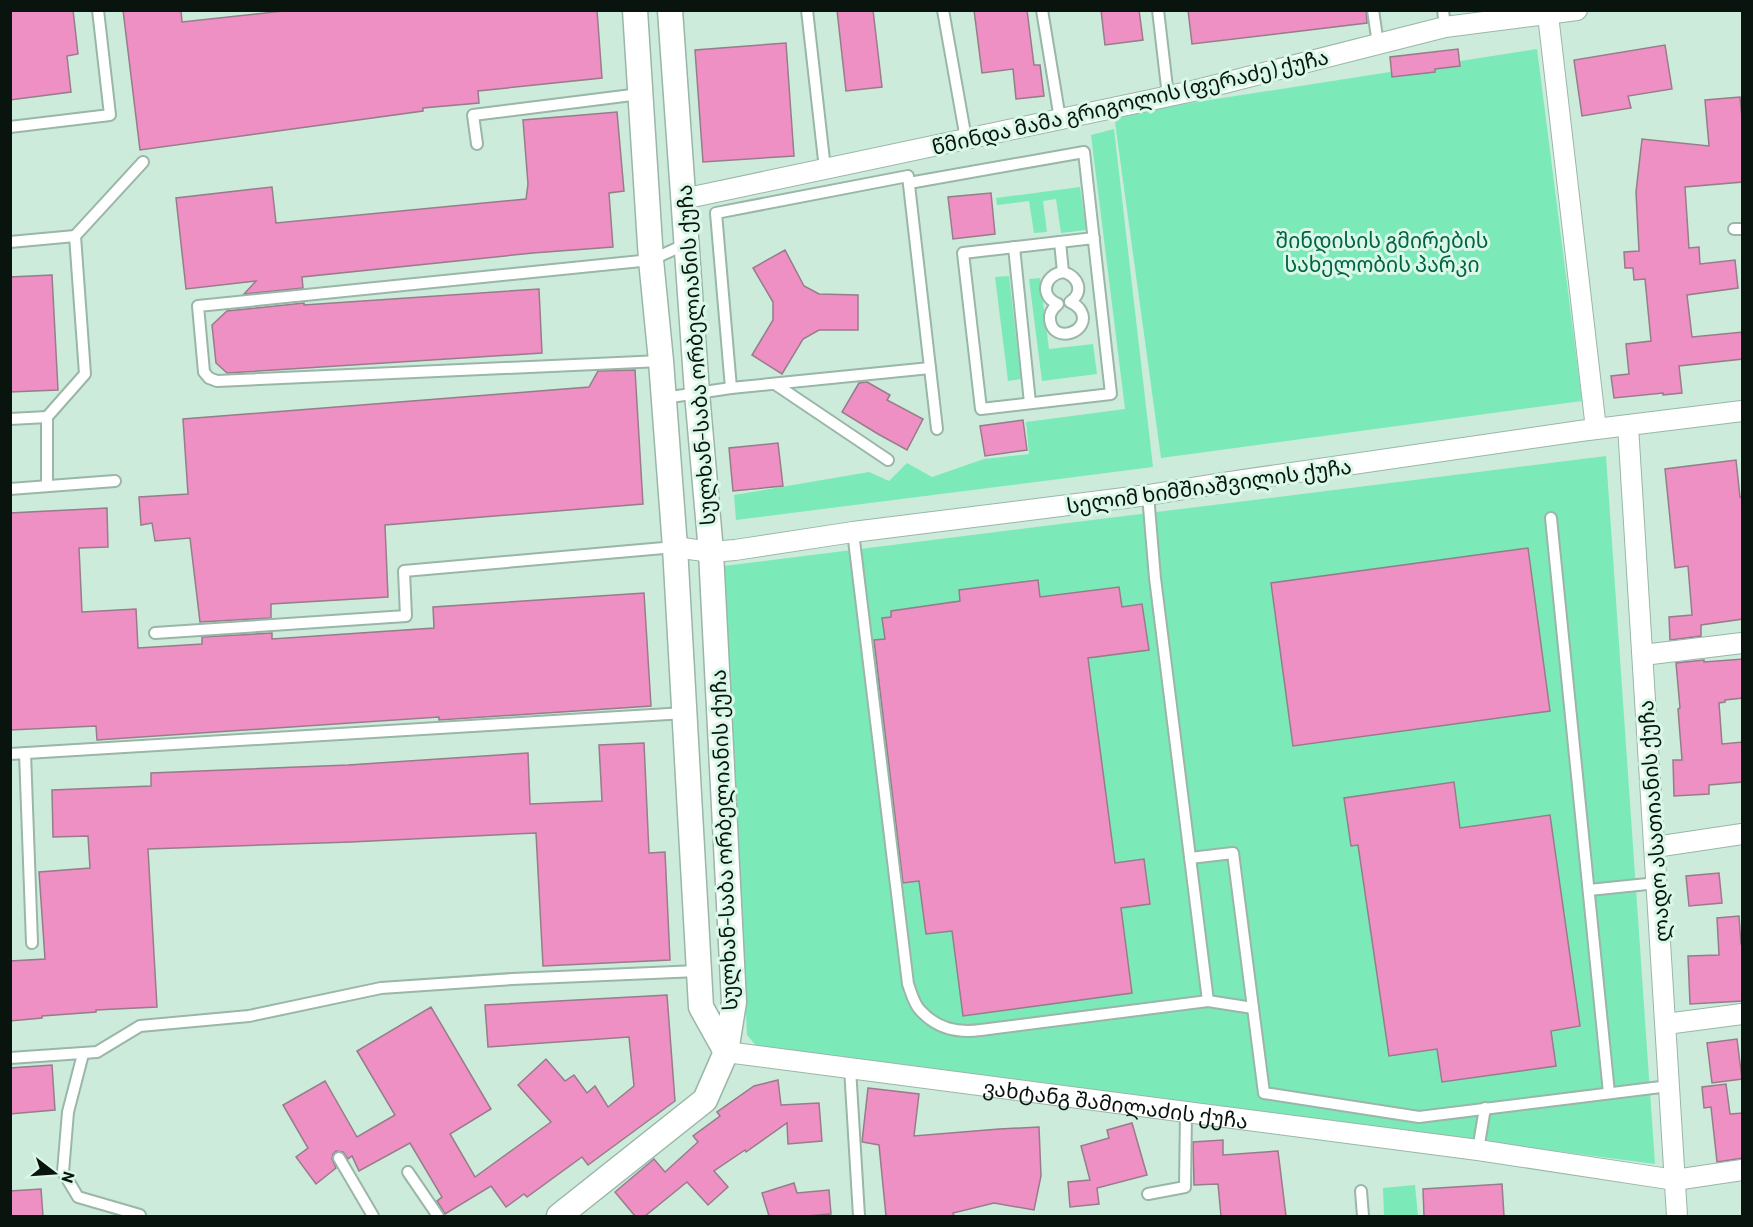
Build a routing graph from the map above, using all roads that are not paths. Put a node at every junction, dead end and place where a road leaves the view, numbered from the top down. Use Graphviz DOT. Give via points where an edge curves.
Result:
graph roads {
  1 [pos="98,10"];
  2 [pos="634,10"];
  3 [pos="670,10"];
  4 [pos="807,10"];
  5 [pos="943,10"];
  6 [pos="1042,10"];
  7 [pos="1158,10"];
  8 [pos="1373,10"];
  9 [pos="1577,10"];
  10 [pos="1548,15"];
  11 [pos="1444,19"];
  12 [pos="1378,44"];
  13 [pos="641,93"];
  14 [pos="1168,96"];
  15 [pos="1060,119"];
  16 [pos="10,127"];
  17 [pos="966,139"];
  18 [pos="477,144"];
  19 [pos="143,162"];
  20 [pos="825,169"];
  21 [pos="909,183"];
  22 [pos="683,199"];
  23 [pos="75,236"];
  24 [pos="1094,238"];
  25 [pos="10,242"];
  26 [pos="1060,242"];
  27 [pos="686,244"];
  28 [pos="1014,247"];
  29 [pos="651,260"];
  30 [pos="1064,272"];
  31 [pos="1070,302"];
  32 [pos="1058,304"];
  33 [pos="661,361"];
  34 [pos="930,368"];
  35 [pos="775,384"];
  36 [pos="731,388"];
  37 [pos="697,393"];
  38 [pos="664,398"];
  39 [pos="1030,404"];
  40 [pos="1743,411"];
  41 [pos="47,417"];
  42 [pos="10,419"];
  43 [pos="1628,426"];
  44 [pos="937,429"];
  45 [pos="1596,429"];
  46 [pos="888,460"];
  47 [pos="115,481"];
  48 [pos="47,486"];
  49 [pos="10,489"];
  50 [pos="1148,495"];
  51 [pos="1551,518"];
  52 [pos="853,532"];
  53 [pos="675,546"];
  54 [pos="711,552"];
  55 [pos="154,633"];
  56 [pos="1743,643"];
  57 [pos="1643,655"];
  58 [pos="685,712"];
  59 [pos="25,753"];
  60 [pos="10,754"];
  61 [pos="1743,834"];
  62 [pos="1655,847"];
  63 [pos="1190,858"];
  64 [pos="1656,883"];
  65 [pos="1589,890"];
  66 [pos="32,943"];
  67 [pos="698,971"];
  68 [pos="1208,1001"];
  69 [pos="1253,1008"];
  70 [pos="1743,1014"];
  71 [pos="1666,1024"];
  72 [pos="726,1052"];
  73 [pos="83,1054"];
  74 [pos="10,1058"];
  75 [pos="850,1068"];
  76 [pos="1669,1086"];
  77 [pos="1609,1094"];
  78 [pos="1485,1108"];
  79 [pos="1186,1112"];
  80 [pos="1478,1150"];
  81 [pos="339,1158"];
  82 [pos="1743,1170"];
  83 [pos="408,1172"];
  84 [pos="1675,1180"];
  85 [pos="1361,1191"];
  86 [pos="1148,1194"];
  87 [pos="141,1215"];
  88 [pos="373,1216"];
  89 [pos="438,1216"];
  90 [pos="559,1216"];
  91 [pos="859,1216"];
  92 [pos="1363,1216"];
  93 [pos="1677,1216"];
  1 -- 16 [label="lane" via="110,115"];
  2 -- 13 [label="street, სულხან-საბა ორბელიანის ქუჩა"];
  3 -- 22 [label="street, სულხან-საბა ორბელიანის ქუჩა"];
  4 -- 20 [label="lane"];
  5 -- 17 [label="lane"];
  6 -- 15 [label="lane"];
  7 -- 14 [label="lane"];
  8 -- 12 [label="lane"];
  9 -- 10 [label="street, წმინდა მამა გრიგოლის (ფერაძე) ქუჩა"];
  10 -- 11 [label="street, წმინდა მამა გრიგოლის (ფერაძე) ქუჩა"];
  10 -- 45 [label="street"];
  11 -- 12 [label="street, წმინდა მამა გრიგოლის (ფერაძე) ქუჩა"];
  12 -- 14 [label="street, წმინდა მამა გრიგოლის (ფერაძე) ქუჩა"];
  13 -- 18 [label="lane" via="473,115"];
  13 -- 29 [label="street, სულხან-საბა ორბელიანის ქუჩა"];
  14 -- 15 [label="street, წმინდა მამა გრიგოლის (ფერაძე) ქუჩა"];
  15 -- 17 [label="street, წმინდა მამა გრიგოლის (ფერაძე) ქუჩა"];
  17 -- 20 [label="street, წმინდა მამა გრიგოლის (ფერაძე) ქუჩა"];
  19 -- 23 [label="lane"];
  20 -- 22 [label="street, წმინდა მამა გრიგოლის (ფერაძე) ქუჩა"];
  21 -- 24 [label="lane" via="1084,152"];
  21 -- 34 [label="lane"];
  21 -- 36 [label="lane" via="908,176 716,213"];
  22 -- 27 [label="street, სულხან-საბა ორბელიანის ქუჩა"];
  23 -- 25 [label="lane"];
  23 -- 41 [label="lane" via="85,374"];
  24 -- 26 [label="lane"];
  24 -- 39 [label="lane" via="1111,394"];
  26 -- 28 [label="lane"];
  26 -- 30 [label="lane"];
  27 -- 29 [label="lane"];
  27 -- 37 [label="street, სულხან-საბა ორბელიანის ქუჩა"];
  28 -- 39 [label="lane"];
  28 -- 39 [label="lane" via="963,253 981,409"];
  29 -- 33 [label="street, სულხან-საბა ორბელიანის ქუჩა"];
  29 -- 33 [label="lane" via="198,306 204,372 218,381"];
  30 -- 31 [label="lane" via="1071,274 1079,286"];
  30 -- 32 [label="lane" via="1056,273 1046,284 1049,298"];
  31 -- 32 [label="lane"];
  31 -- 32 [label="lane" via="1083,315 1082,323 1073,333 1058,333 1053,327 1050,313"];
  33 -- 38 [label="street, სულხან-საბა ორბელიანის ქუჩა"];
  34 -- 35 [label="lane"];
  34 -- 44 [label="lane"];
  35 -- 36 [label="lane"];
  35 -- 46 [label="lane"];
  36 -- 37 [label="lane"];
  37 -- 38 [label="lane"];
  37 -- 54 [label="street, სულხან-საბა ორბელიანის ქუჩა"];
  38 -- 53 [label="street, სულხან-საბა ორბელიანის ქუჩა"];
  40 -- 43 [label="street, სელიმ ხიმშიაშვილის ქუჩა"];
  41 -- 42 [label="lane"];
  41 -- 48 [label="lane"];
  43 -- 45 [label="street, სელიმ ხიმშიაშვილის ქუჩა"];
  43 -- 57 [label="street, ლადო ასათიანის ქუჩა"];
  45 -- 50 [label="street, სელიმ ხიმშიაშვილის ქუჩა"];
  47 -- 48 [label="lane"];
  48 -- 49 [label="lane"];
  50 -- 52 [label="street, სელიმ ხიმშიაშვილის ქუჩა"];
  50 -- 63 [label="lane"];
  51 -- 65 [label="lane"];
  52 -- 54 [label="street, სელიმ ხიმშიაშვილის ქუჩა"];
  52 -- 68 [label="lane" via="908,984 918,1009 938,1026 963,1032"];
  53 -- 54 [label="street, სელიმ ხიმშიაშვილის ქუჩა"];
  53 -- 55 [label="lane" via="404,571 406,616"];
  53 -- 58 [label="street, სულხან-საბა ორბელიანის ქუჩა"];
  54 -- 72 [label="street, სულხან-საბა ორბელიანის ქუჩა" via="734,1002"];
  56 -- 57 [label="street"];
  57 -- 62 [label="street, ლადო ასათიანის ქუჩა"];
  58 -- 59 [label="lane"];
  58 -- 67 [label="street, სულხან-საბა ორბელიანის ქუჩა"];
  59 -- 60 [label="lane"];
  59 -- 66 [label="lane"];
  61 -- 62 [label="street"];
  62 -- 64 [label="street, ლადო ასათიანის ქუჩა"];
  63 -- 68 [label="lane"];
  63 -- 69 [label="lane" via="1233,853"];
  64 -- 65 [label="lane"];
  64 -- 71 [label="street, ლადო ასათიანის ქუჩა"];
  65 -- 77 [label="lane"];
  67 -- 72 [label="street, სულხან-საბა ორბელიანის ქუჩა" via="701,1007"];
  67 -- 73 [label="lane" via="381,988 249,1016 140,1026 97,1052"];
  68 -- 69 [label="lane"];
  69 -- 78 [label="lane" via="1264,1093 1419,1117"];
  70 -- 71 [label="street"];
  71 -- 76 [label="street, ლადო ასათიანის ქუჩა"];
  72 -- 75 [label="street, ვახტანგ შამილაძის ქუჩა"];
  72 -- 90 [label="street" via="705,1100"];
  73 -- 74 [label="lane"];
  73 -- 87 [label="lane" via="68,1112 63,1172 78,1197"];
  75 -- 79 [label="street, ვახტანგ შამილაძის ქუჩა"];
  75 -- 91 [label="lane"];
  76 -- 77 [label="lane"];
  76 -- 84 [label="street, ლადო ასათიანის ქუჩა"];
  77 -- 78 [label="lane"];
  78 -- 80 [label="lane"];
  79 -- 80 [label="street, ვახტანგ შამილაძის ქუჩა"];
  79 -- 86 [label="lane" via="1185,1187"];
  80 -- 84 [label="street, ვახტანგ შამილაძის ქუჩა"];
  81 -- 88 [label="lane"];
  82 -- 84 [label="street, ვახტანგ შამილაძის ქუჩა"];
  83 -- 89 [label="lane"];
  84 -- 93 [label="street, ლადო ასათიანის ქუჩა"];
  85 -- 92 [label="lane"];
}
